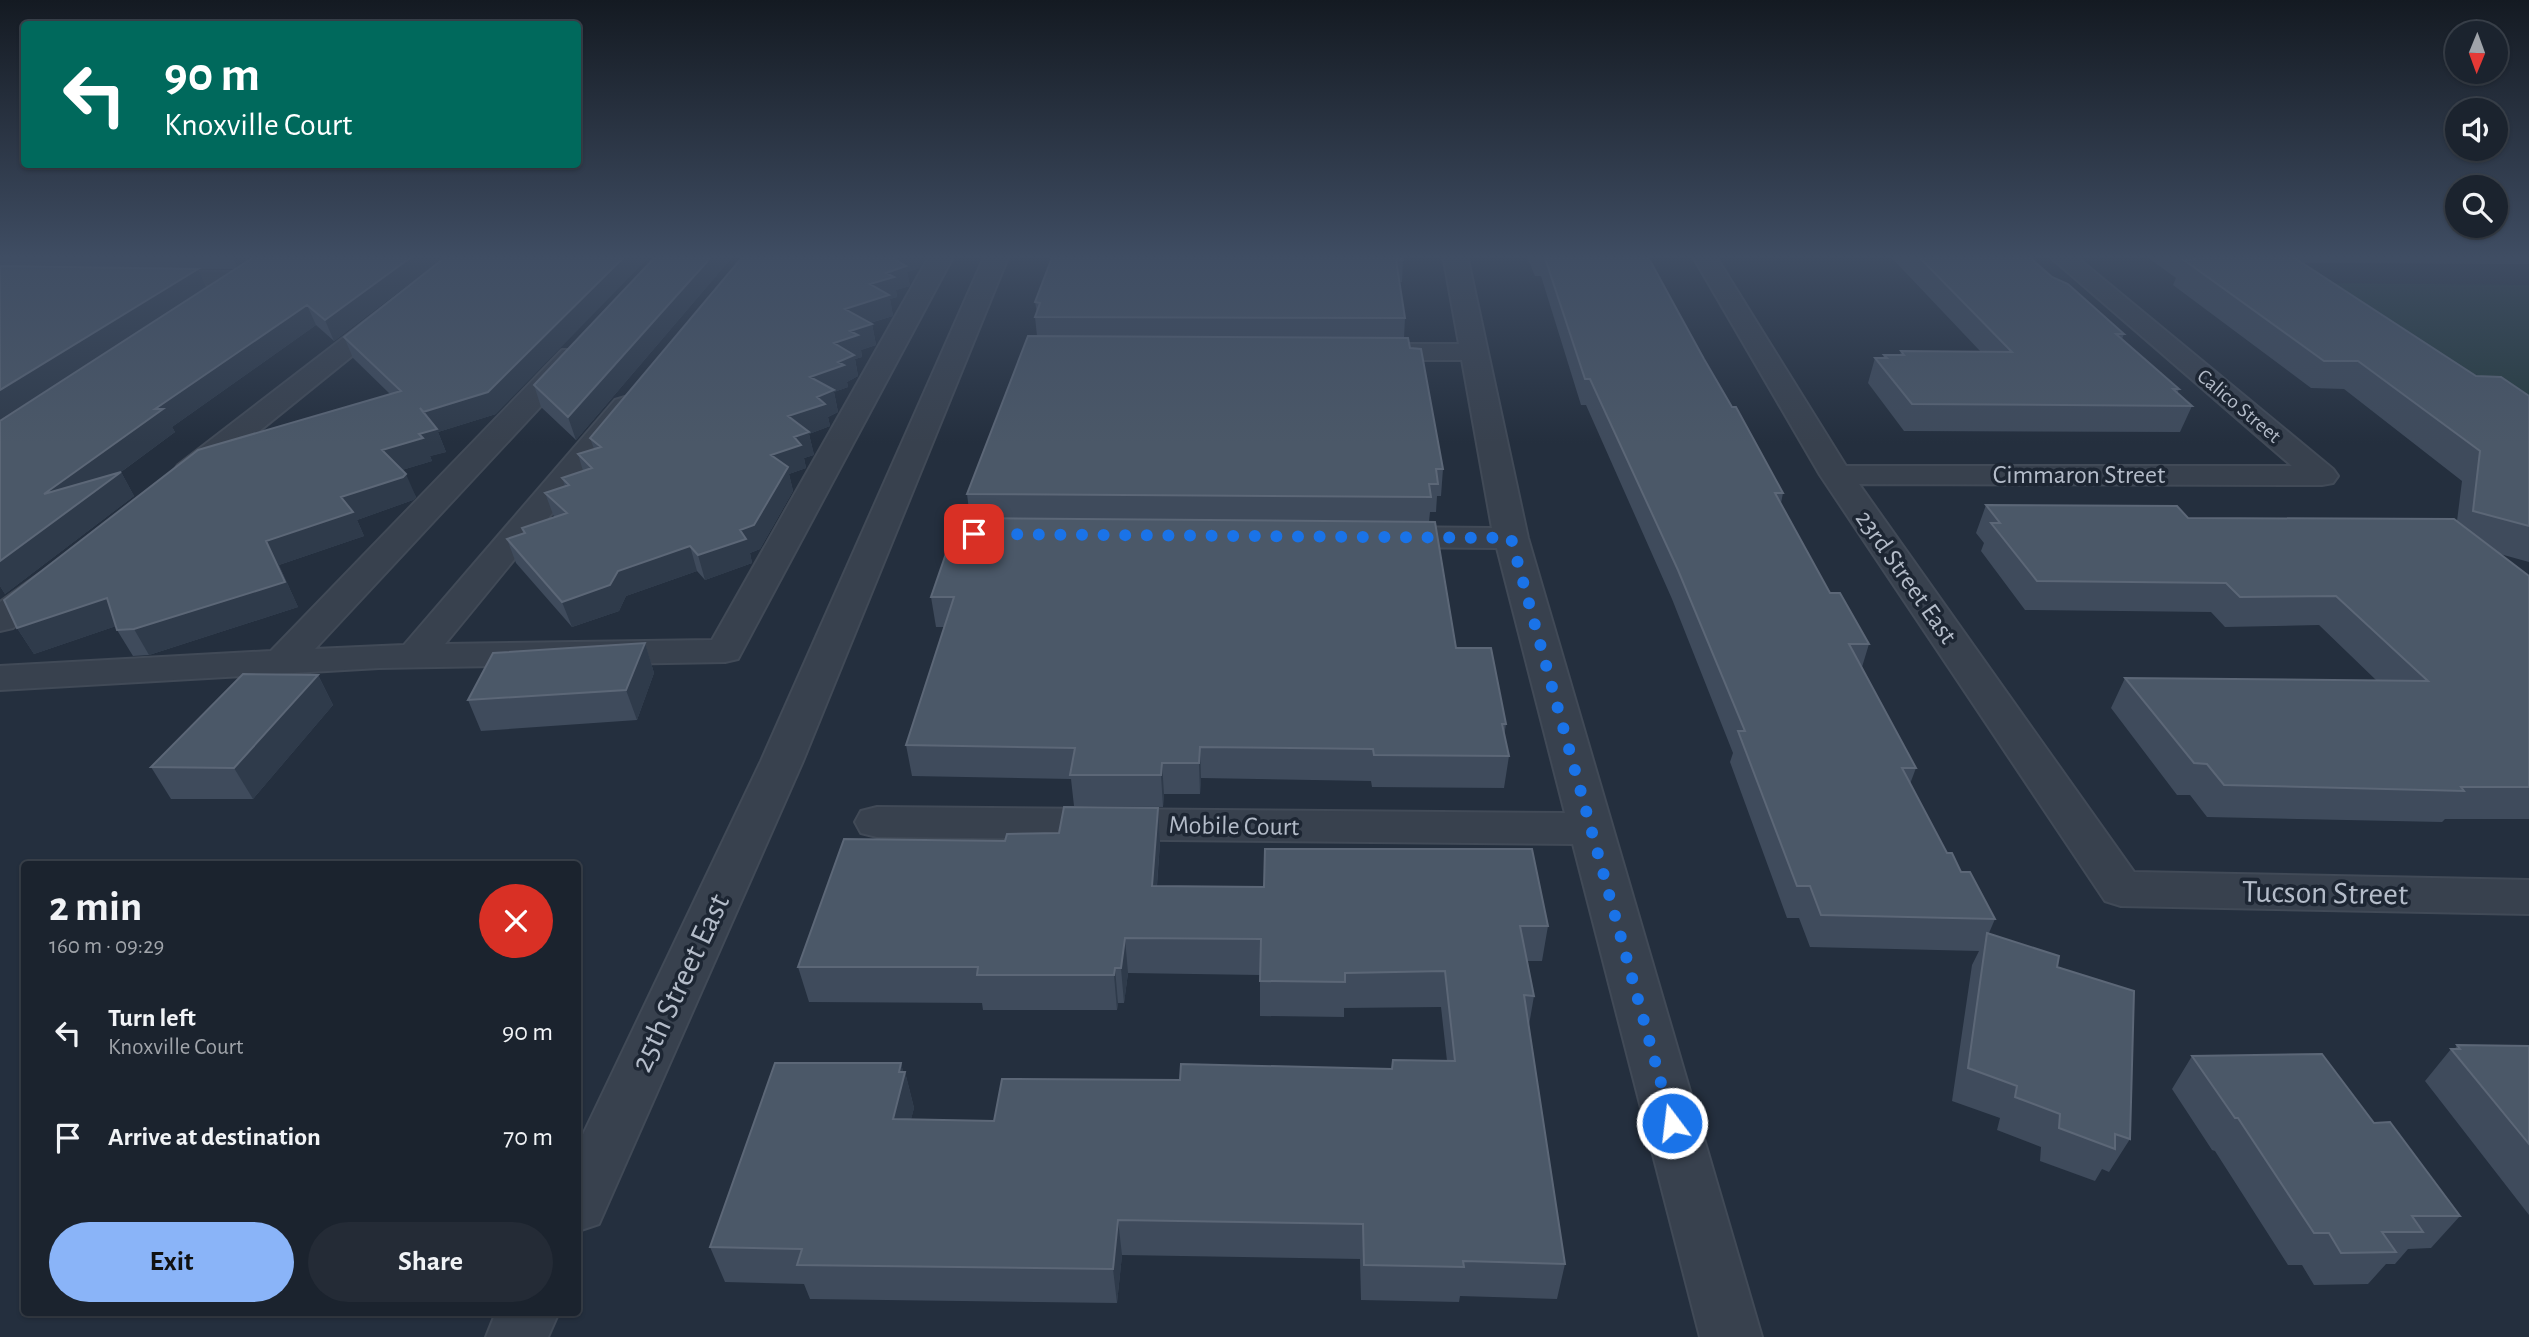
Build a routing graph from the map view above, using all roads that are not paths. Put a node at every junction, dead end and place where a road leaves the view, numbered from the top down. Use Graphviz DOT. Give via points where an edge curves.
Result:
graph roads {
  1 [pos="387,317"];
  2 [pos="908,317"];
  3 [pos="970,317"];
  4 [pos="1466,317"];
  5 [pos="1741,317"];
  6 [pos="2133,317"];
  7 [pos="592,335"];
  8 [pos="1349,352"];
  9 [pos="1472,352"];
  10 [pos="645,382"];
  11 [pos="1836,475"];
  12 [pos="2322,476"];
  13 [pos="163,493"];
  14 [pos="1359,537"];
  15 [pos="1511,538"];
  16 [pos="76,561"];
  17 [pos="0,620"];
  18 [pos="415,656"];
  19 [pos="281,663"];
  20 [pos="0,678"];
  21 [pos="877,822"];
  22 [pos="1591,829"];
  23 [pos="2121,890"];
  24 [pos="2529,897"];
  25 [pos="581,1198"];
  26 [pos="526,1316"];
  27 [pos="517,1337"];
  28 [pos="1731,1337"];
  1 -- 13 [label="street"];
  2 -- 18 [label="street" via="725,651"];
  3 -- 25 [label="street, 25th Street East" via="782,761"];
  4 -- 9 [label="street"];
  5 -- 11 [label="street, 23rd Street East"];
  6 -- 12 [label="street, Calico Street"];
  7 -- 19 [label="street"];
  8 -- 9 [label="street"];
  9 -- 15 [label="street"];
  10 -- 18 [label="street"];
  11 -- 12 [label="street, Cimmaron Street"];
  11 -- 23 [label="street, 23rd Street East"];
  14 -- 15 [label="street"];
  15 -- 22 [label="street"];
  16 -- 17 [label="street"];
  18 -- 19 [label="street"];
  19 -- 20 [label="street"];
  21 -- 22 [label="street, Mobile Court"];
  22 -- 28 [label="street"];
  23 -- 24 [label="street, Tucson Street"];
  26 -- 27 [label="street"];
}
